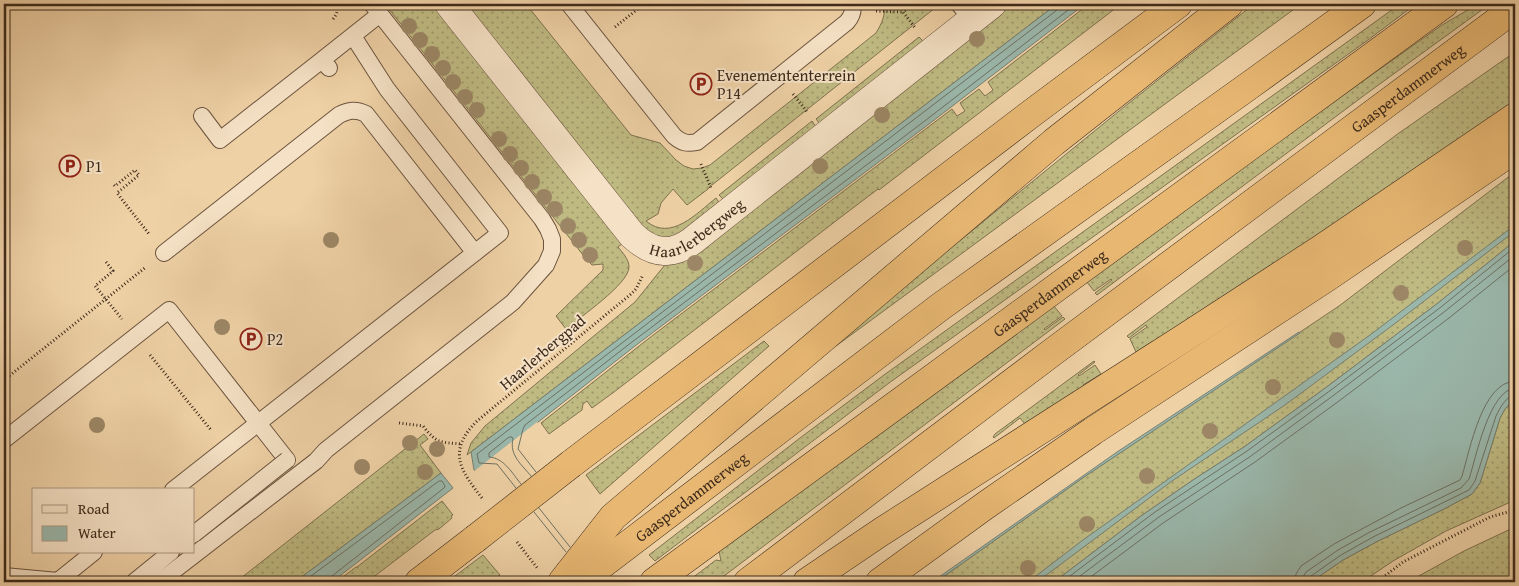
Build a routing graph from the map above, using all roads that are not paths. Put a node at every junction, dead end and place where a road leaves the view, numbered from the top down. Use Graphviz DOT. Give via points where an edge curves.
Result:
graph roads {
  1 [pos="449,4"];
  2 [pos="569,4"];
  3 [pos="852,4"];
  4 [pos="1178,4"];
  5 [pos="1229,4"];
  6 [pos="1362,4"];
  7 [pos="1444,4"];
  8 [pos="970,8"];
  9 [pos="1515,8"];
  10 [pos="376,9"];
  11 [pos="353,36"];
  12 [pos="202,116"];
  13 [pos="1515,117"];
  14 [pos="1515,130"];
  15 [pos="1515,149"];
  16 [pos="1440,199"];
  17 [pos="164,253"];
  18 [pos="475,253"];
  19 [pos="258,423"];
  20 [pos="4,440"];
  21 [pos="175,488"];
  22 [pos="195,533"];
  23 [pos="91,554"];
  24 [pos="195,554"];
  25 [pos="195,554"];
  26 [pos="167,556"];
  27 [pos="4,576"];
  28 [pos="657,580"];
  29 [pos="134,582"];
  30 [pos="159,582"];
  31 [pos="419,582"];
  32 [pos="562,582"];
  33 [pos="579,582"];
  34 [pos="748,582"];
  35 [pos="807,582"];
  36 [pos="880,582"];
  1 -- 8 [label="street, Haarlerbergweg" via="632,236 642,244 666,252 692,241"];
  2 -- 3 [label="lane" via="674,136 688,144 697,142 847,22 852,16"];
  4 -- 31 [label="highway, bridge"];
  5 -- 32 [label="highway" via="1054,142 613,517"];
  6 -- 33 [label="highway, Gaasperdammerweg" via="940,307"];
  7 -- 28 [label="highway, Gaasperdammerweg"];
  9 -- 34 [label="highway, Gaasperdammerweg"];
  10 -- 11 [label="lane"];
  10 -- 24 [label="lane" via="542,220 552,239 552,251 546,265 513,302"];
  11 -- 12 [label="lane" via="325,64 220,140"];
  11 -- 18 [label="lane" via="387,89 500,233"];
  13 -- 35 [label="highway" via="1313,254"];
  14 -- 16 [label="lane"];
  15 -- 16 [label="highway"];
  16 -- 36 [label="highway" via="1085,437"];
  17 -- 18 [label="lane" via="339,115 352,110 366,114"];
  18 -- 19 [label="lane"];
  19 -- 20 [label="lane" via="169,310"];
  19 -- 21 [label="lane"];
  19 -- 22 [label="lane, bridge" via="287,460"];
  23 -- 27 [label="lane" via="58,580"];
  25 -- 30 [label="lane"];
  26 -- 29 [label="lane"];
}
